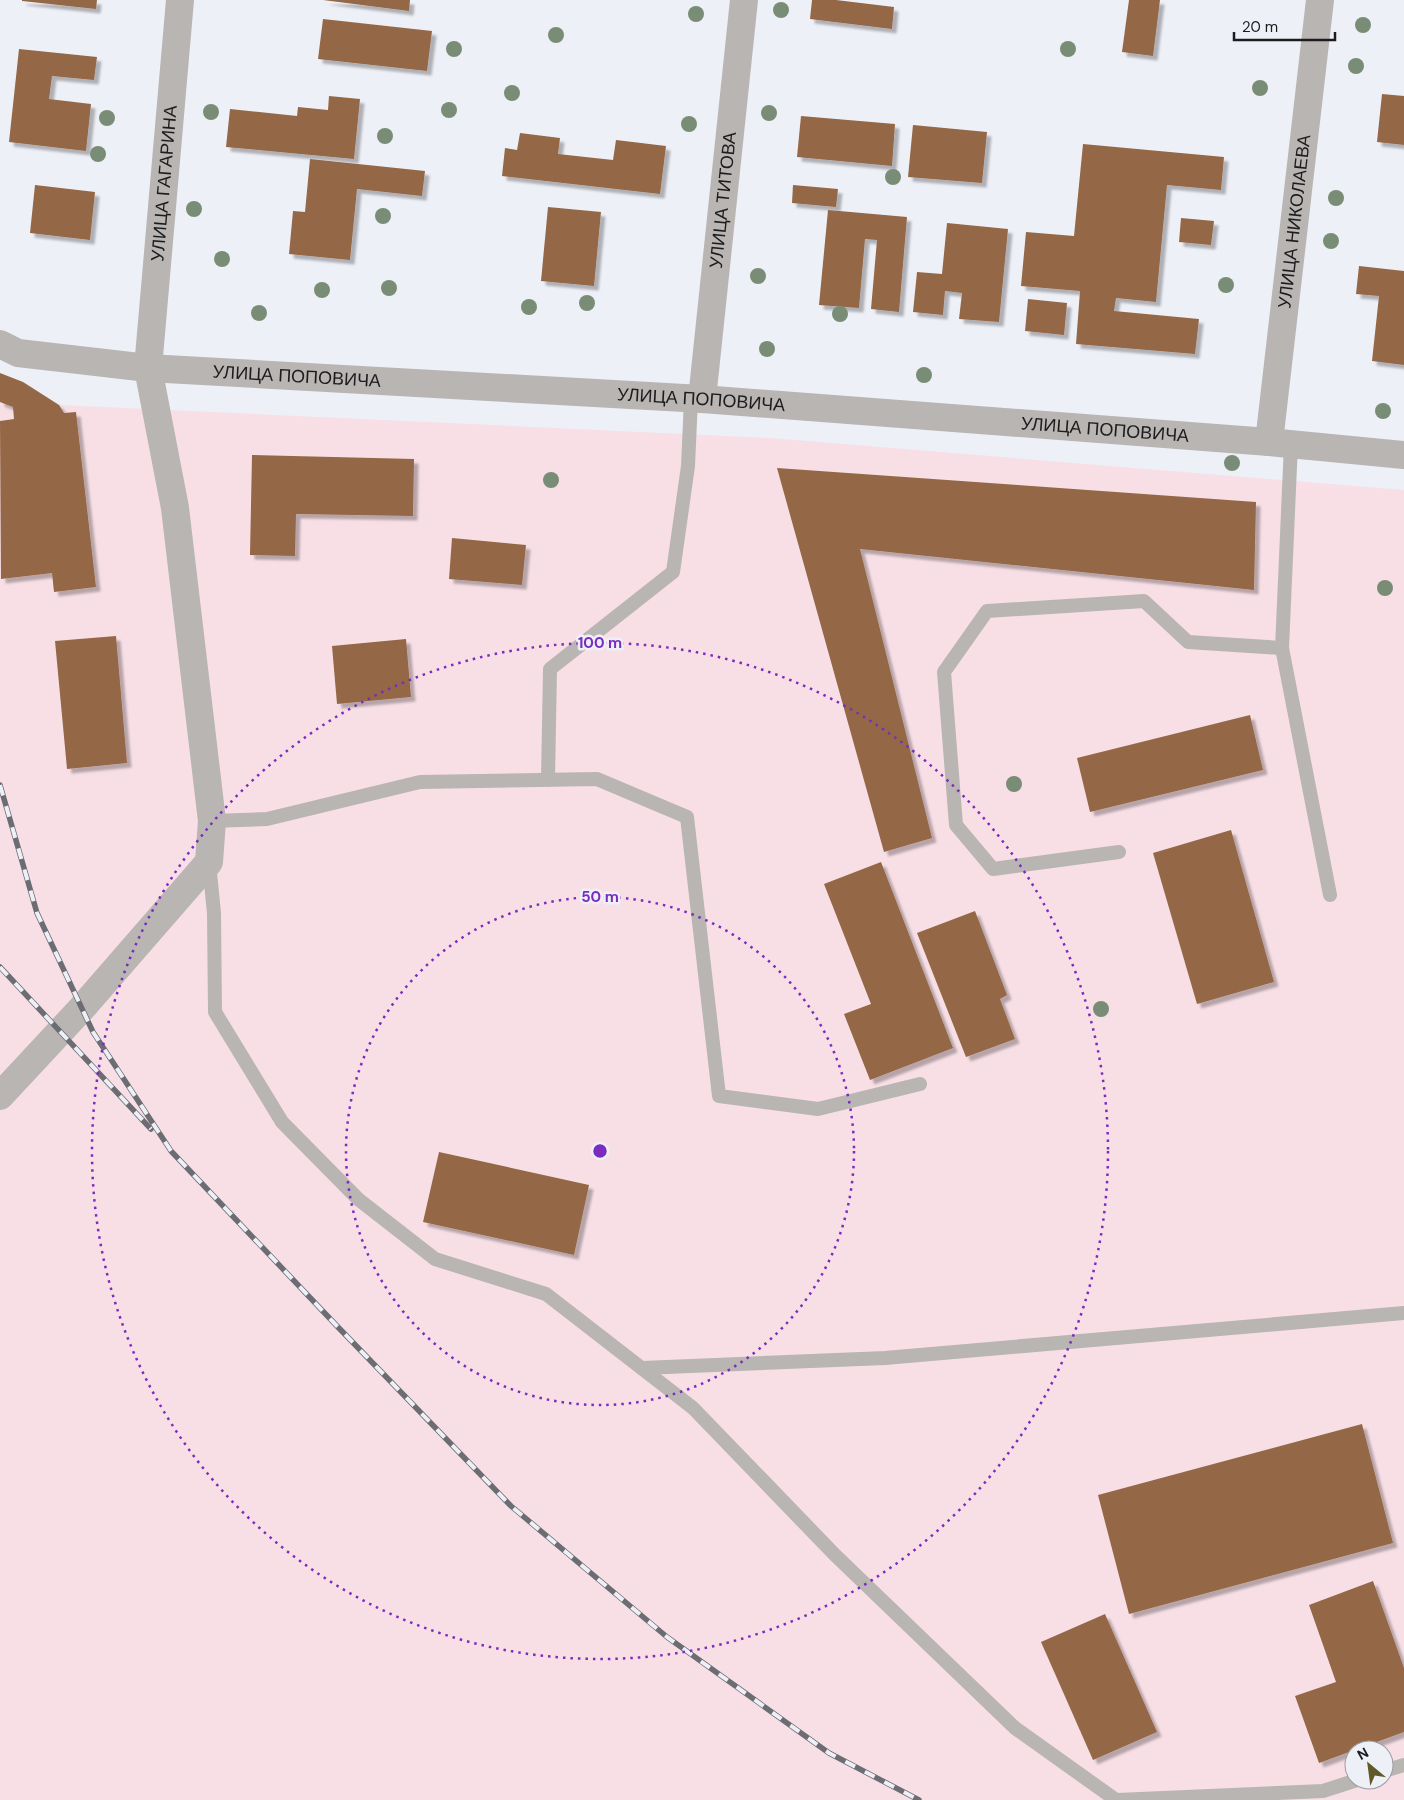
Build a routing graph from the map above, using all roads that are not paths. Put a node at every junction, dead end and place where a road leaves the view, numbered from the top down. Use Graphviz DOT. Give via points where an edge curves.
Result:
graph roads {
  1 [pos="180,0"];
  2 [pos="744,0"];
  3 [pos="1320,0"];
  4 [pos="0,344"];
  5 [pos="148,368"];
  6 [pos="696,399"];
  7 [pos="1280,443"];
  8 [pos="1404,455"];
  9 [pos="1282,648"];
  10 [pos="548,780"];
  11 [pos="212,820"];
  12 [pos="1119,852"];
  13 [pos="209,862"];
  14 [pos="1330,895"];
  15 [pos="920,1084"];
  16 [pos="0,1096"];
  17 [pos="1404,1313"];
  18 [pos="642,1368"];
  19 [pos="1344,1784"];
  20 [pos="1117,1800"];
  1 -- 5 [label="street, УЛИЦА ГАГАРИНА"];
  2 -- 6 [label="street, УЛИЦА ТИТОВА"];
  3 -- 7 [label="street, УЛИЦА НИКОЛАЕВА"];
  4 -- 5 [label="street, УЛИЦА ПОПОВИЧА" via="18,353"];
  5 -- 6 [label="street, УЛИЦА ПОПОВИЧА"];
  5 -- 11 [label="street, УЛИЦА ГАГАРИНА" via="175,508"];
  6 -- 7 [label="street, УЛИЦА ПОПОВИЧА"];
  6 -- 10 [label="lane" via="673,572 550,669"];
  7 -- 8 [label="street, УЛИЦА ПОПОВИЧА"];
  7 -- 9 [label="lane"];
  9 -- 12 [label="lane" via="1188,642 1144,601 987,611 944,672 956,825 993,869"];
  9 -- 14 [label="lane"];
  10 -- 11 [label="lane" via="420,782 267,819"];
  10 -- 15 [label="lane" via="597,780 687,817 719,1096 818,1109"];
  11 -- 13 [label="street, УЛИЦА ГАГАРИНА"];
  13 -- 16 [label="street" via="82,1008"];
  13 -- 18 [label="lane" via="214,913 215,1012 282,1122 358,1199 435,1259 546,1294"];
  17 -- 18 [label="lane" via="885,1358"];
  18 -- 20 [label="lane" via="693,1408 835,1555 1015,1728"];
  19 -- 20 [label="lane" via="1323,1791"];
}
